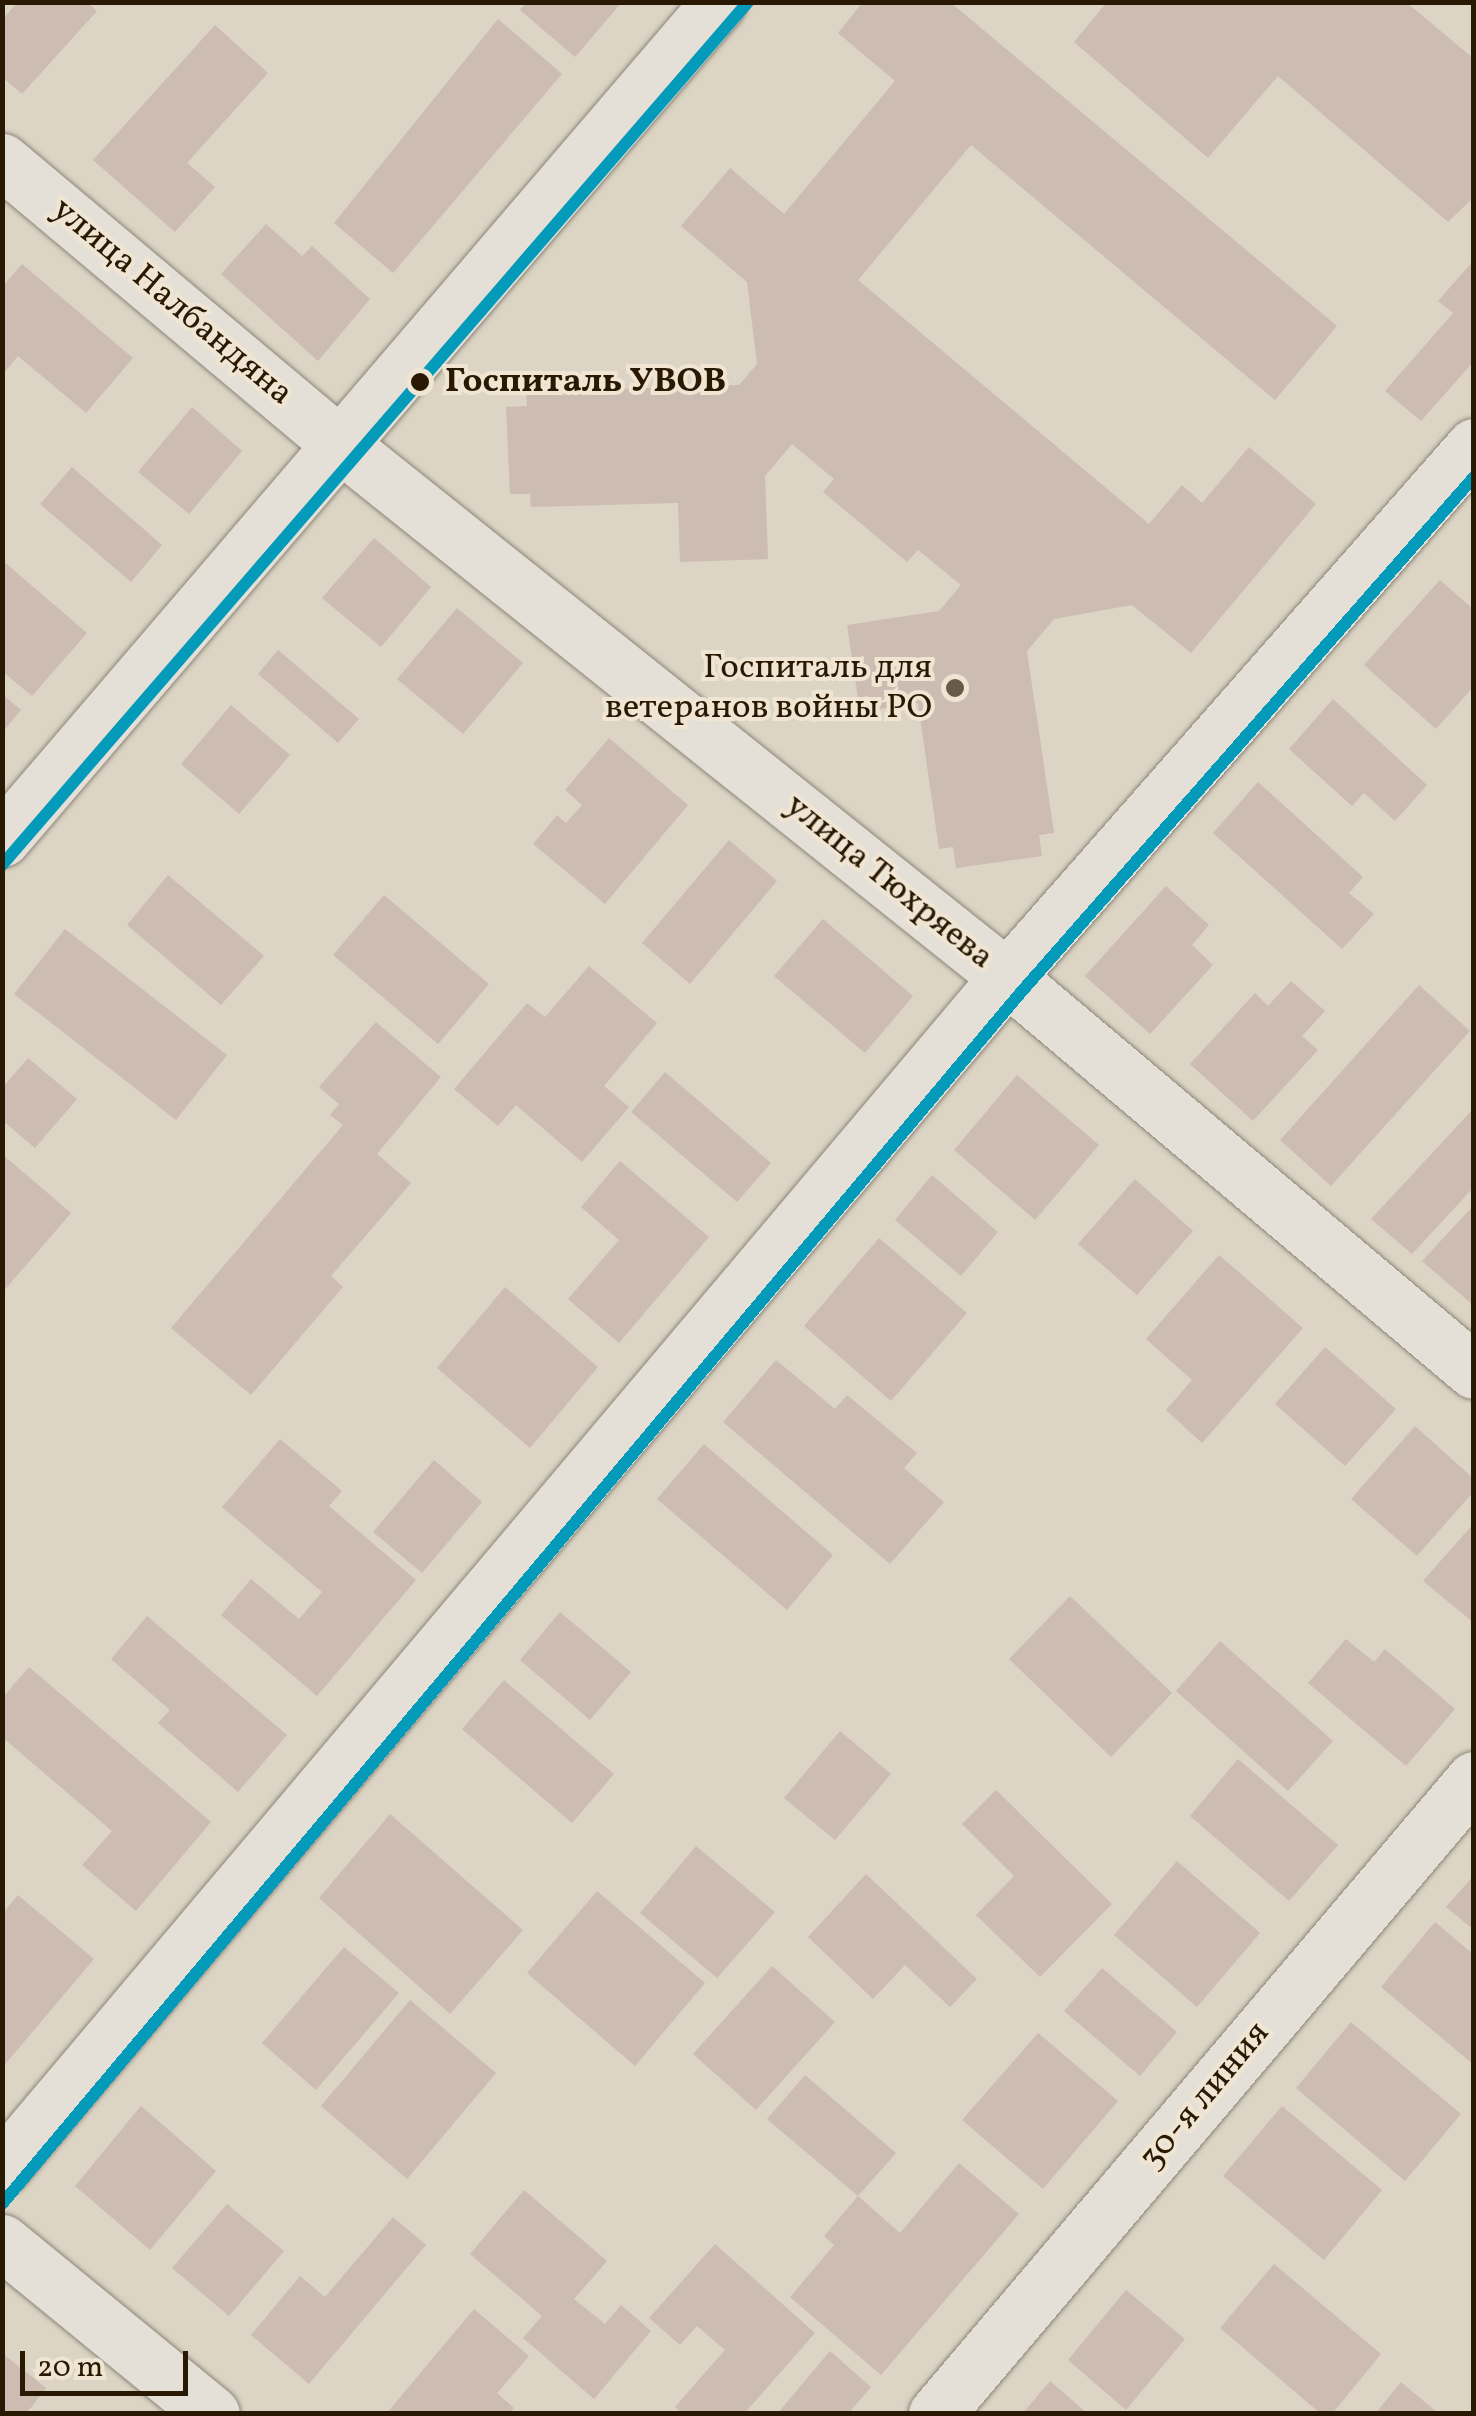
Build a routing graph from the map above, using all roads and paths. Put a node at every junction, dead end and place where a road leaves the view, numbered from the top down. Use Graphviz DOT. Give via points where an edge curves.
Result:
graph roads {
  1 [pos="719,2"];
  2 [pos="2,161"];
  3 [pos="340,445"];
  4 [pos="1474,446"];
  5 [pos="2,839"];
  6 [pos="1007,977"];
  7 [pos="1474,1371"];
  8 [pos="1474,1779"];
  9 [pos="2,2168"];
  10 [pos="2,2242"];
  11 [pos="212,2414"];
  12 [pos="936,2414"];
  1 -- 3 [label="street"];
  2 -- 3 [label="street, улица Налбандяна"];
  3 -- 5 [label="street"];
  3 -- 6 [label="street, улица Тюхряева"];
  4 -- 6 [label="street"];
  6 -- 7 [label="street, улица Тюхряева"];
  6 -- 9 [label="street"];
  8 -- 12 [label="street, 30-я линия"];
  10 -- 11 [label="street"];
}
